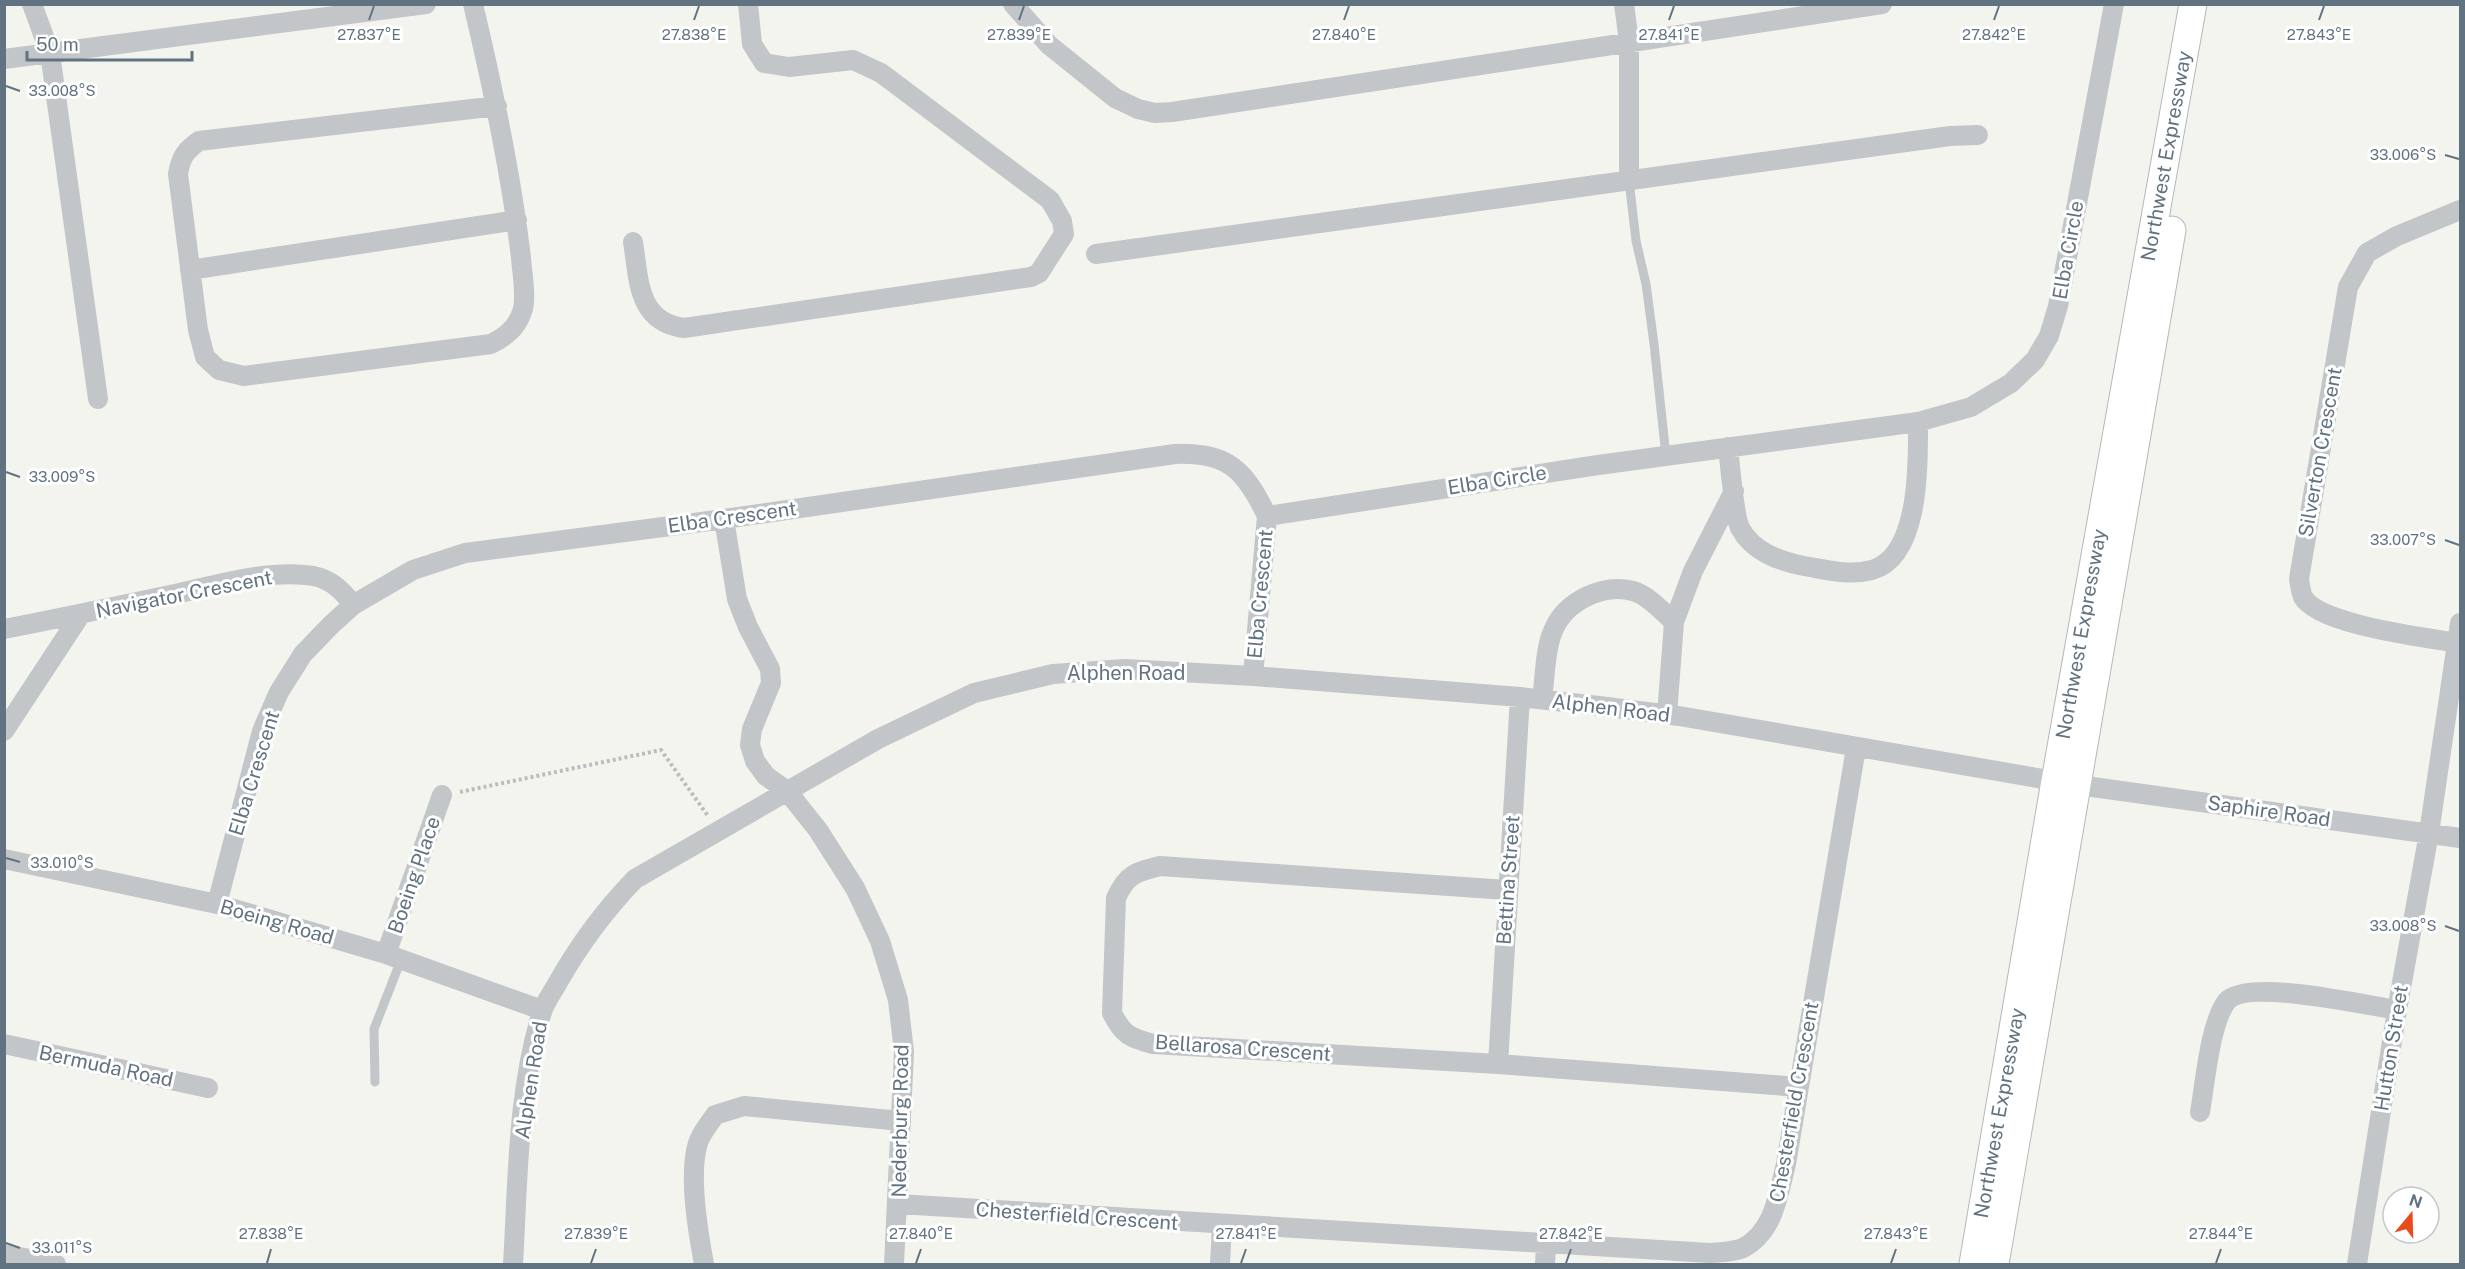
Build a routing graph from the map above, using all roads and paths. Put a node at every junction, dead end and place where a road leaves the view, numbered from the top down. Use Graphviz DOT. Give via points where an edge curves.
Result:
graph roads {
  1 [pos="32,4"];
  2 [pos="426,4"];
  3 [pos="472,4"];
  4 [pos="748,4"];
  5 [pos="1013,4"];
  6 [pos="1624,4"];
  7 [pos="1882,4"];
  8 [pos="2114,4"];
  9 [pos="2193,4"];
  10 [pos="2211,4"];
  11 [pos="1629,42"];
  12 [pos="50,53"];
  13 [pos="4,59"];
  14 [pos="497,106"];
  15 [pos="1978,135"];
  16 [pos="1629,180"];
  17 [pos="2460,210"];
  18 [pos="517,220"];
  19 [pos="633,242"];
  20 [pos="1096,254"];
  21 [pos="190,270"];
  22 [pos="98,399"];
  23 [pos="1918,422"];
  24 [pos="1728,447"];
  25 [pos="1666,456"];
  26 [pos="1734,491"];
  27 [pos="1267,516"];
  28 [pos="724,519"];
  29 [pos="353,605"];
  30 [pos="81,614"];
  31 [pos="1674,622"];
  32 [pos="2460,623"];
  33 [pos="4,629"];
  34 [pos="2457,643"];
  35 [pos="1253,676"];
  36 [pos="2455,686"];
  37 [pos="1520,697"];
  38 [pos="1542,699"];
  39 [pos="1667,715"];
  40 [pos="4,731"];
  41 [pos="1856,748"];
  42 [pos="2067,783"];
  43 [pos="787,791"];
  44 [pos="442,795"];
  45 [pos="718,830"];
  46 [pos="2429,833"];
  47 [pos="2460,838"];
  48 [pos="4,859"];
  49 [pos="1507,890"];
  50 [pos="217,904"];
  51 [pos="394,957"];
  52 [pos="542,1010"];
  53 [pos="2397,1010"];
  54 [pos="4,1044"];
  55 [pos="1498,1064"];
  56 [pos="375,1082"];
  57 [pos="208,1088"];
  58 [pos="1799,1088"];
  59 [pos="2200,1112"];
  60 [pos="901,1121"];
  61 [pos="898,1204"];
  62 [pos="1222,1225"];
  63 [pos="1546,1244"];
  64 [pos="4,1254"];
  65 [pos="56,1264"];
  66 [pos="513,1264"];
  67 [pos="704,1264"];
  68 [pos="894,1264"];
  69 [pos="1220,1264"];
  70 [pos="1545,1264"];
  71 [pos="1973,1264"];
  72 [pos="1995,1264"];
  73 [pos="2357,1264"];
  1 -- 12 [label="street"];
  2 -- 12 [label="street"];
  3 -- 14 [label="street"];
  4 -- 19 [label="street" via="752,44 764,63 789,67 853,60 880,73 1050,200 1062,221 1064,234 1039,273 1031,277 684,328 661,320 645,304"];
  5 -- 11 [label="street" via="1049,45 1115,98 1155,113"];
  6 -- 11 [label="street"];
  7 -- 11 [label="street"];
  8 -- 23 [label="street, Elba Circle" via="2058,306 2049,336 2035,360 2011,383 1971,407"];
  9 -- 42 [label="main road, Northwest Expressway"];
  10 -- 42 [label="main road, Northwest Expressway"];
  11 -- 16 [label="street"];
  12 -- 13 [label="street"];
  12 -- 22 [label="street"];
  14 -- 18 [label="street"];
  14 -- 21 [label="street" via="199,141 186,150 178,174"];
  15 -- 16 [label="street"];
  16 -- 20 [label="street"];
  16 -- 25 [label="lane" via="1646,284"];
  17 -- 34 [label="street, Silverton Crescent" via="2367,253 2348,287 2299,579 2304,598 2319,611 2345,622"];
  18 -- 21 [label="street"];
  18 -- 21 [label="street" via="523,310 511,333 491,344 244,376 219,370 205,357"];
  23 -- 24 [label="street, Elba Circle"];
  23 -- 26 [label="street" via="1914,506 1893,556 1874,569 1846,573 1771,556 1750,544 1738,526"];
  24 -- 25 [label="street, Elba Circle"];
  24 -- 26 [label="street"];
  25 -- 27 [label="street, Elba Circle"];
  26 -- 31 [label="street" via="1693,571"];
  27 -- 28 [label="street, Elba Crescent" via="1244,477 1226,462 1202,453"];
  27 -- 35 [label="street, Elba Crescent"];
  28 -- 29 [label="street, Elba Crescent" via="465,553 413,570"];
  28 -- 43 [label="street, Nederburg Road" via="737,599 770,669 771,683 752,729 750,745 766,776"];
  29 -- 30 [label="street, Navigator Crescent" via="328,580 306,574 233,581"];
  29 -- 50 [label="street, Elba Crescent" via="303,654 279,692 262,731"];
  30 -- 33 [label="street, Navigator Crescent"];
  30 -- 40 [label="street"];
  31 -- 38 [label="street" via="1635,591 1605,589 1574,604 1561,615 1552,632"];
  31 -- 39 [label="street"];
  32 -- 34 [label="street, Hutton Street"];
  34 -- 36 [label="street, Hutton Street"];
  35 -- 37 [label="street, Alphen Road"];
  35 -- 43 [label="street, Alphen Road" via="1125,669 1053,674 974,693 878,739"];
  36 -- 46 [label="street, Hutton Street"];
  37 -- 38 [label="street, Alphen Road"];
  37 -- 49 [label="street, Bettina Street"];
  38 -- 39 [label="street, Alphen Road"];
  39 -- 41 [label="street, Alphen Road"];
  41 -- 42 [label="street, Alphen Road"];
  41 -- 58 [label="street, Chesterfield Crescent"];
  42 -- 46 [label="street, Saphire Road"];
  42 -- 71 [label="main road, Northwest Expressway"];
  42 -- 72 [label="main road, Northwest Expressway"];
  43 -- 45 [label="street, Alphen Road"];
  43 -- 60 [label="street, Nederburg Road" via="855,888 880,941 898,1000 904,1052"];
  44 -- 45 [label="path" via="661,750"];
  44 -- 51 [label="street, Boeing Place"];
  45 -- 52 [label="street, Alphen Road" via="635,879 608,906 576,950"];
  46 -- 47 [label="street, Saphire Road"];
  46 -- 53 [label="street, Hutton Street"];
  48 -- 50 [label="street, Boeing Road"];
  49 -- 55 [label="street, Bettina Street"];
  49 -- 55 [label="street, Bellarosa Crescent" via="1160,866 1138,871 1124,882 1116,898 1112,1013 1120,1029 1132,1039 1153,1044"];
  50 -- 51 [label="street, Boeing Road"];
  51 -- 52 [label="street, Boeing Road"];
  51 -- 56 [label="lane" via="374,1029"];
  52 -- 66 [label="street, Alphen Road" via="527,1074"];
  53 -- 59 [label="street" via="2268,990 2246,992 2228,1000 2216,1019"];
  53 -- 73 [label="street, Hutton Street"];
  54 -- 57 [label="street, Bermuda Road"];
  55 -- 58 [label="street, Bellarosa Crescent"];
  58 -- 63 [label="street, Chesterfield Crescent" via="1774,1211 1762,1233 1742,1248 1710,1253"];
  60 -- 61 [label="street, Nederburg Road"];
  60 -- 67 [label="street" via="744,1106 715,1115 698,1143 694,1174"];
  61 -- 62 [label="street, Chesterfield Crescent"];
  61 -- 68 [label="street, Nederburg Road"];
  62 -- 63 [label="street, Chesterfield Crescent"];
  62 -- 69 [label="street"];
  63 -- 70 [label="street"];
  64 -- 65 [label="street"];
}
